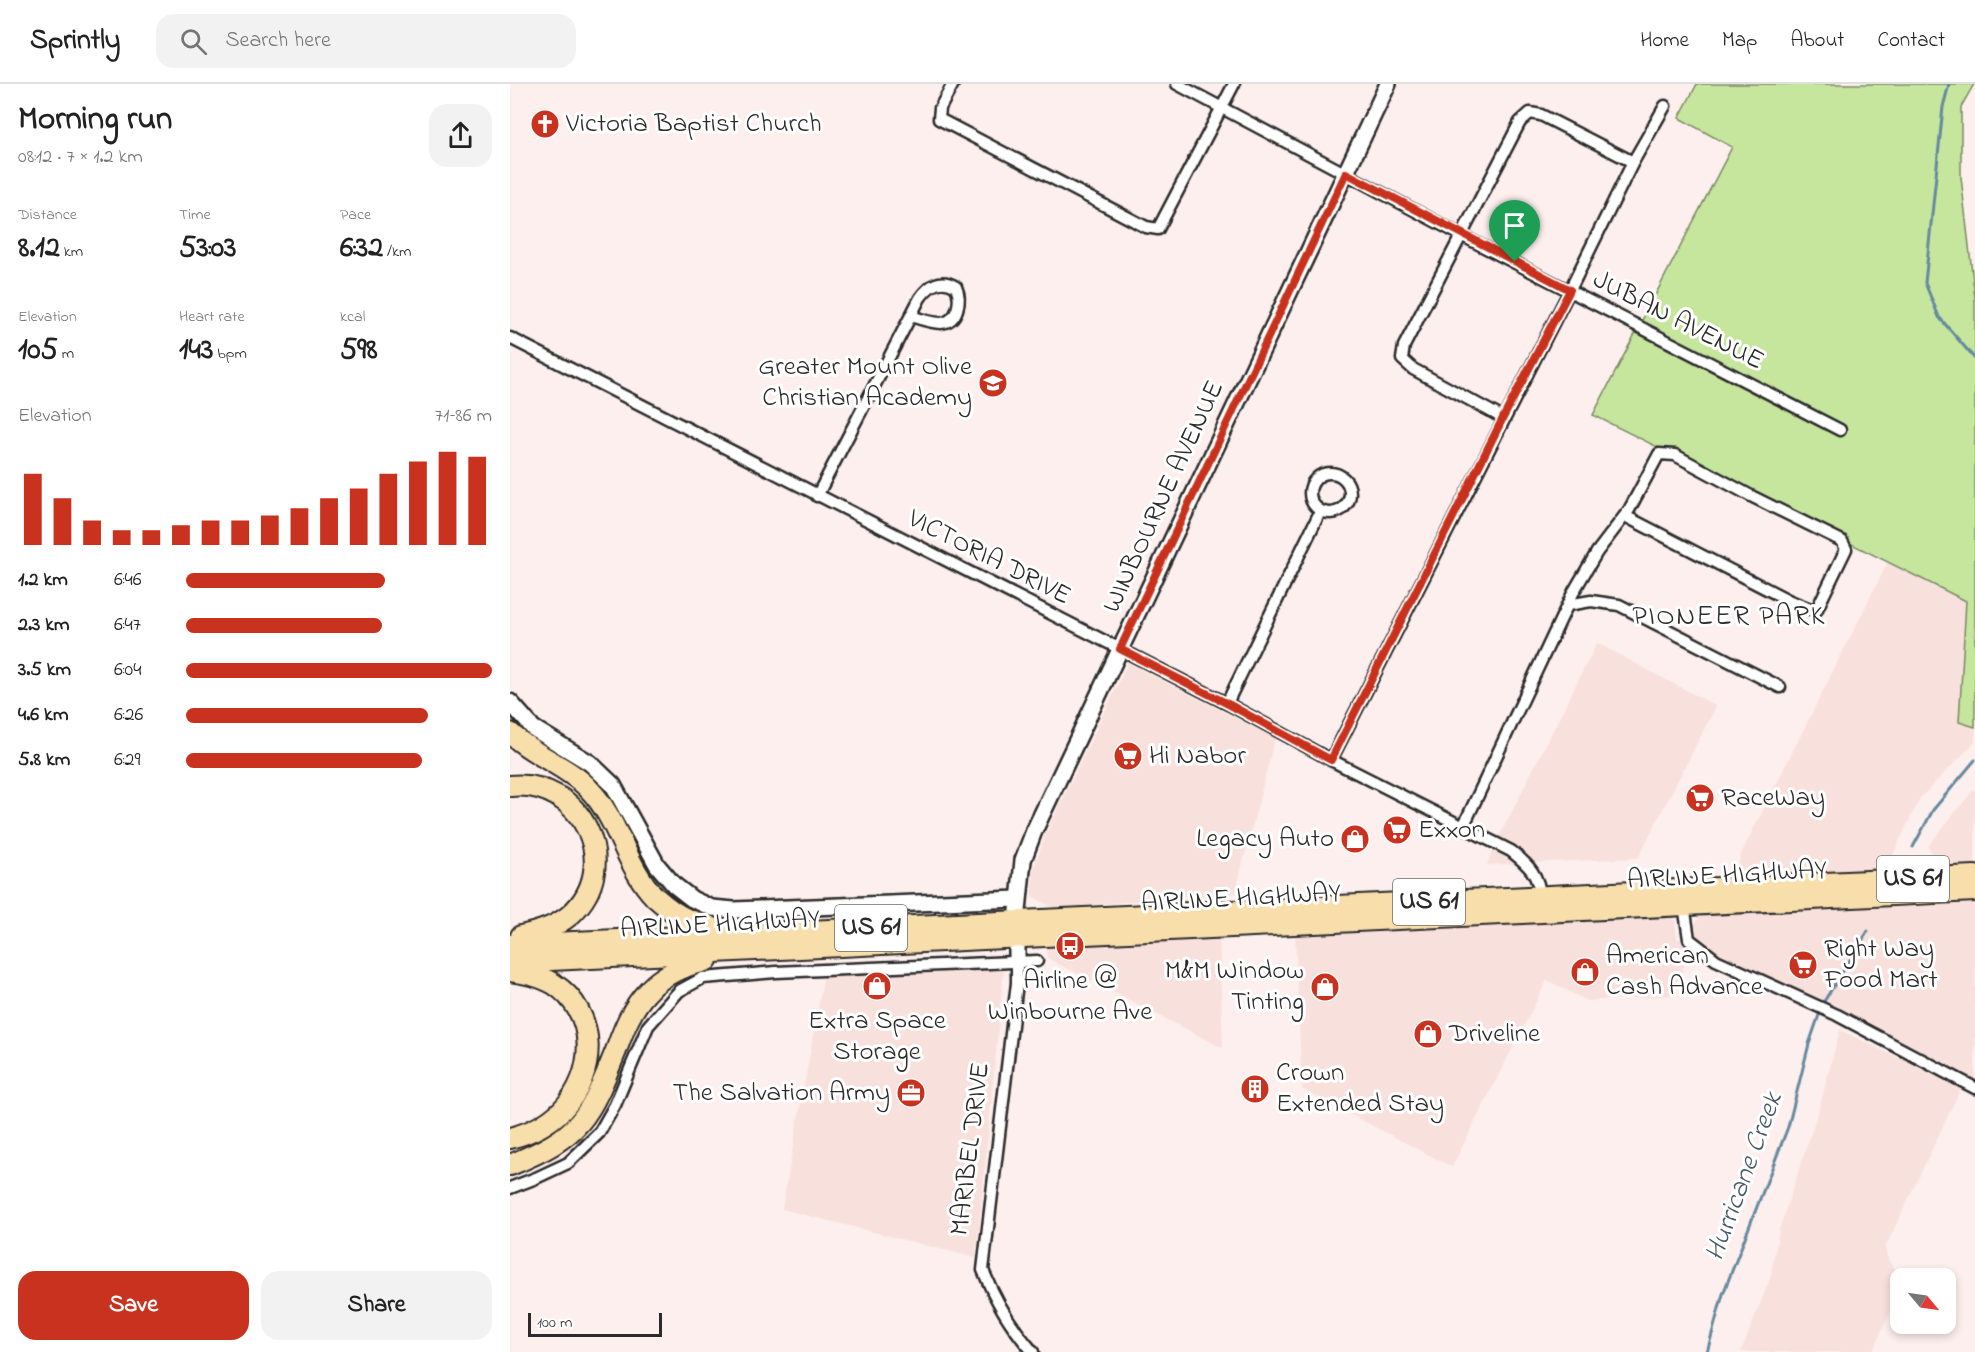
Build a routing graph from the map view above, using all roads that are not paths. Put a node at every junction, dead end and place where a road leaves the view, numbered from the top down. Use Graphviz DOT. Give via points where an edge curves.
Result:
graph roads {
  1 [pos="953,84"];
  2 [pos="1177,84"];
  3 [pos="1234,84"];
  4 [pos="1388,84"];
  5 [pos="1665,106"];
  6 [pos="1221,108"];
  7 [pos="1633,162"];
  8 [pos="1346,173"];
  9 [pos="1461,235"];
  10 [pos="1570,290"];
  11 [pos="911,316"];
  12 [pos="510,338"];
  13 [pos="1503,418"];
  14 [pos="1840,430"];
  15 [pos="818,496"];
  16 [pos="1320,512"];
  17 [pos="1625,516"];
  18 [pos="1568,605"];
  19 [pos="1120,649"];
  20 [pos="1780,687"];
  21 [pos="510,702"];
  22 [pos="1227,703"];
  23 [pos="510,733"];
  24 [pos="1331,760"];
  25 [pos="510,786"];
  26 [pos="1463,827"];
  27 [pos="1975,876"];
  28 [pos="1851,889"];
  29 [pos="1975,891"];
  30 [pos="1685,897"];
  31 [pos="1018,899"];
  32 [pos="1542,904"];
  33 [pos="1016,930"];
  34 [pos="725,935"];
  35 [pos="511,951"];
  36 [pos="714,952"];
  37 [pos="1037,961"];
  38 [pos="1017,962"];
  39 [pos="510,970"];
  40 [pos="1975,1088"];
  41 [pos="510,1138"];
  42 [pos="510,1165"];
  43 [pos="510,1188"];
  44 [pos="1032,1352"];
  1 -- 6 [label="street" via="940,108 939,119 1158,230"];
  2 -- 6 [label="street, JUBAN AVENUE"];
  3 -- 6 [label="street"];
  4 -- 8 [label="street, WINBOURNE AVENUE"];
  5 -- 7 [label="street"];
  6 -- 8 [label="street, JUBAN AVENUE"];
  7 -- 9 [label="street" via="1530,113 1520,122"];
  7 -- 10 [label="street"];
  8 -- 9 [label="street, JUBAN AVENUE"];
  8 -- 19 [label="street, WINBOURNE AVENUE"];
  9 -- 10 [label="street, JUBAN AVENUE"];
  9 -- 13 [label="street" via="1404,346 1402,359 1413,369"];
  10 -- 13 [label="street"];
  10 -- 14 [label="street, JUBAN AVENUE"];
  11 -- 11 [label="street" via="930,286 945,282 956,287 960,300 948,321"];
  11 -- 15 [label="street"];
  12 -- 15 [label="street, VICTORIA DRIVE"];
  13 -- 24 [label="street"];
  15 -- 19 [label="street, VICTORIA DRIVE"];
  16 -- 22 [label="street"];
  17 -- 17 [label="street" via="1659,454 1675,455 1842,541 1846,549 1816,611"];
  17 -- 18 [label="street" via="1597,552"];
  18 -- 20 [label="street" via="1591,601 1619,605"];
  18 -- 26 [label="street"];
  19 -- 22 [label="street, VICTORIA DRIVE"];
  19 -- 31 [label="street, WINBOURNE AVENUE" via="1034,831 1023,860"];
  21 -- 31 [label="street" via="533,728 590,763 613,785 657,865 674,885 712,908"];
  22 -- 24 [label="street, VICTORIA DRIVE"];
  23 -- 34 [label="highway" via="542,758 578,778 592,792 640,877 657,899 681,916"];
  24 -- 26 [label="street, VICTORIA DRIVE"];
  25 -- 35 [label="highway" via="538,788 568,803 588,829 594,852 590,885 576,909 561,922 520,937"];
  26 -- 32 [label="street, VICTORIA DRIVE" via="1527,863 1537,878"];
  27 -- 28 [label="highway, AIRLINE HIGHWAY / US 61"];
  28 -- 29 [label="highway, AIRLINE HIGHWAY / US 61"];
  28 -- 30 [label="highway, AIRLINE HIGHWAY / US 61"];
  30 -- 32 [label="highway, AIRLINE HIGHWAY / US 61"];
  30 -- 40 [label="street" via="1689,939 1716,960 1837,1014"];
  31 -- 33 [label="street, WINBOURNE AVENUE"];
  32 -- 33 [label="highway, AIRLINE HIGHWAY / US 61"];
  33 -- 34 [label="highway, AIRLINE HIGHWAY / US 61"];
  33 -- 36 [label="highway, AIRLINE HIGHWAY / US 61"];
  33 -- 38 [label="street, MARIBEL DRIVE"];
  34 -- 35 [label="highway, AIRLINE HIGHWAY / US 61"];
  35 -- 36 [label="highway, AIRLINE HIGHWAY / US 61"];
  36 -- 42 [label="highway" via="706,961 662,978 642,997 626,1023 593,1105 572,1131 547,1149"];
  37 -- 38 [label="street, AIRLINE HIGHWAY"];
  38 -- 43 [label="street, AIRLINE HIGHWAY" via="703,978 679,990 648,1026 600,1133 568,1163"];
  38 -- 44 [label="street, MARIBEL DRIVE" via="983,1270 1010,1324"];
  39 -- 41 [label="highway" via="545,980 570,998 584,1022 588,1049 580,1084 564,1108 541,1126"];
}
